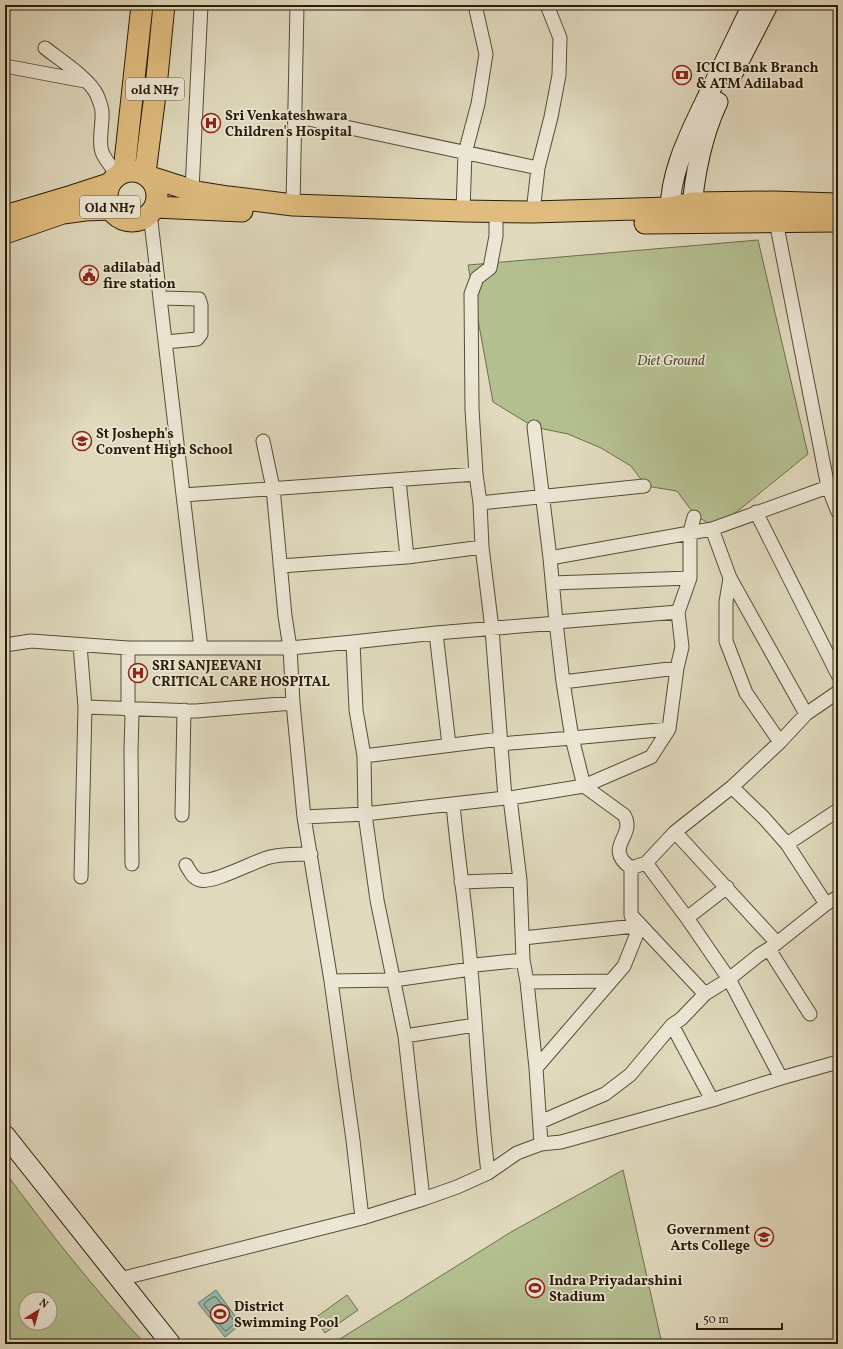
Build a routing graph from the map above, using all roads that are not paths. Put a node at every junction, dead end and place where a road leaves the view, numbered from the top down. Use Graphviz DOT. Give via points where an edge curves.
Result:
graph roads {
  1 [pos="142,5"];
  2 [pos="164,5"];
  3 [pos="201,5"];
  4 [pos="297,5"];
  5 [pos="475,5"];
  6 [pos="548,5"];
  7 [pos="752,5"];
  8 [pos="768,5"];
  9 [pos="45,48"];
  10 [pos="5,66"];
  11 [pos="87,82"];
  12 [pos="294,116"];
  13 [pos="465,153"];
  14 [pos="538,168"];
  15 [pos="129,176"];
  16 [pos="192,190"];
  17 [pos="293,204"];
  18 [pos="838,204"];
  19 [pos="111,210"];
  20 [pos="153,210"];
  21 [pos="463,210"];
  22 [pos="533,212"];
  23 [pos="774,212"];
  24 [pos="680,214"];
  25 [pos="5,216"];
  26 [pos="838,221"];
  27 [pos="496,223"];
  28 [pos="5,233"];
  29 [pos="160,298"];
  30 [pos="165,342"];
  31 [pos="534,427"];
  32 [pos="263,441"];
  33 [pos="476,474"];
  34 [pos="399,480"];
  35 [pos="644,486"];
  36 [pos="828,487"];
  37 [pos="273,488"];
  38 [pos="183,495"];
  39 [pos="543,496"];
  40 [pos="480,503"];
  41 [pos="756,512"];
  42 [pos="838,512"];
  43 [pos="694,517"];
  44 [pos="712,529"];
  45 [pos="690,532"];
  46 [pos="482,547"];
  47 [pos="407,557"];
  48 [pos="550,558"];
  49 [pos="280,566"];
  50 [pos="690,578"];
  51 [pos="730,578"];
  52 [pos="553,583"];
  53 [pos="678,612"];
  54 [pos="556,623"];
  55 [pos="492,629"];
  56 [pos="436,633"];
  57 [pos="353,642"];
  58 [pos="5,645"];
  59 [pos="80,645"];
  60 [pos="128,648"];
  61 [pos="201,648"];
  62 [pos="290,648"];
  63 [pos="677,668"];
  64 [pos="838,675"];
  65 [pos="563,682"];
  66 [pos="836,698"];
  67 [pos="293,703"];
  68 [pos="85,706"];
  69 [pos="128,708"];
  70 [pos="184,710"];
  71 [pos="806,714"];
  72 [pos="669,730"];
  73 [pos="572,738"];
  74 [pos="500,742"];
  75 [pos="780,742"];
  76 [pos="449,746"];
  77 [pos="364,756"];
  78 [pos="584,786"];
  79 [pos="732,787"];
  80 [pos="508,798"];
  81 [pos="453,804"];
  82 [pos="838,810"];
  83 [pos="365,814"];
  84 [pos="182,815"];
  85 [pos="304,817"];
  86 [pos="675,832"];
  87 [pos="787,844"];
  88 [pos="310,854"];
  89 [pos="646,863"];
  90 [pos="132,864"];
  91 [pos="186,865"];
  92 [pos="631,868"];
  93 [pos="81,877"];
  94 [pos="520,880"];
  95 [pos="461,882"];
  96 [pos="727,887"];
  97 [pos="838,897"];
  98 [pos="826,904"];
  99 [pos="687,918"];
  100 [pos="633,920"];
  101 [pos="523,938"];
  102 [pos="775,945"];
  103 [pos="524,960"];
  104 [pos="471,970"];
  105 [pos="729,979"];
  106 [pos="394,980"];
  107 [pos="331,981"];
  108 [pos="610,981"];
  109 [pos="527,982"];
  110 [pos="705,994"];
  111 [pos="810,1014"];
  112 [pos="672,1024"];
  113 [pos="475,1025"];
  114 [pos="406,1036"];
  115 [pos="838,1062"];
  116 [pos="536,1068"];
  117 [pos="781,1078"];
  118 [pos="712,1100"];
  119 [pos="540,1122"];
  120 [pos="5,1135"];
  121 [pos="541,1144"];
  122 [pos="488,1173"];
  123 [pos="423,1199"];
  124 [pos="362,1218"];
  125 [pos="120,1279"];
  126 [pos="171,1344"];
  1 -- 15 [label="main road, Old NH7"];
  2 -- 15 [label="main road, old NH7" via="156,87"];
  3 -- 16 [label="street"];
  4 -- 12 [label="street"];
  5 -- 13 [label="street" via="486,54 478,104"];
  6 -- 14 [label="street" via="560,38 559,75"];
  7 -- 24 [label="main road" via="685,143 673,184"];
  8 -- 24 [label="main road" via="710,120 696,173"];
  9 -- 11 [label="street"];
  10 -- 11 [label="street"];
  11 -- 15 [label="street" via="97,94 102,112 102,151 111,168"];
  12 -- 13 [label="street"];
  12 -- 17 [label="street"];
  13 -- 14 [label="street"];
  13 -- 21 [label="street"];
  14 -- 22 [label="street"];
  15 -- 16 [label="main road"];
  15 -- 19 [label="main road, Old NH7" via="106,197"];
  15 -- 20 [label="main road, Old NH7" via="154,184 157,199"];
  15 -- 25 [label="main road, Old NH7" via="81,194"];
  16 -- 17 [label="main road"];
  17 -- 21 [label="main road"];
  18 -- 23 [label="main road"];
  19 -- 20 [label="main road, Old NH7" via="122,219 137,221"];
  19 -- 28 [label="main road, Old NH7" via="63,213"];
  20 -- 27 [label="main road"];
  20 -- 29 [label="street"];
  21 -- 22 [label="main road"];
  22 -- 24 [label="main road"];
  23 -- 24 [label="main road"];
  23 -- 26 [label="main road"];
  23 -- 36 [label="street"];
  24 -- 27 [label="main road" via="550,224"];
  27 -- 33 [label="street" via="490,268 477,278 471,294 472,409"];
  29 -- 30 [label="street"];
  29 -- 30 [label="street" via="199,299 201,305 201,334 197,339"];
  30 -- 38 [label="street"];
  31 -- 39 [label="street"];
  32 -- 37 [label="street"];
  33 -- 34 [label="street"];
  33 -- 40 [label="street"];
  34 -- 37 [label="street"];
  34 -- 47 [label="street"];
  35 -- 39 [label="street"];
  36 -- 41 [label="street"];
  36 -- 42 [label="street"];
  37 -- 38 [label="street"];
  37 -- 49 [label="street"];
  38 -- 61 [label="street"];
  39 -- 40 [label="street"];
  39 -- 48 [label="street"];
  40 -- 46 [label="street"];
  41 -- 44 [label="street"];
  41 -- 64 [label="street"];
  43 -- 45 [label="street"];
  44 -- 45 [label="street"];
  44 -- 51 [label="street"];
  45 -- 48 [label="street"];
  45 -- 50 [label="street"];
  46 -- 47 [label="street"];
  46 -- 55 [label="street"];
  47 -- 49 [label="street"];
  48 -- 52 [label="street"];
  49 -- 62 [label="street"];
  50 -- 52 [label="street"];
  50 -- 53 [label="street"];
  51 -- 71 [label="street"];
  51 -- 75 [label="street" via="726,602 726,641 746,693"];
  52 -- 54 [label="street"];
  53 -- 54 [label="street"];
  53 -- 63 [label="street" via="682,647"];
  54 -- 55 [label="street"];
  54 -- 65 [label="street"];
  55 -- 56 [label="street"];
  55 -- 74 [label="street"];
  56 -- 57 [label="street"];
  56 -- 76 [label="street"];
  57 -- 62 [label="street"];
  57 -- 77 [label="street" via="356,710"];
  58 -- 59 [label="street" via="31,641"];
  59 -- 60 [label="street"];
  59 -- 68 [label="street"];
  60 -- 61 [label="street"];
  60 -- 69 [label="street"];
  61 -- 62 [label="street"];
  62 -- 67 [label="street"];
  63 -- 65 [label="street"];
  63 -- 72 [label="street"];
  65 -- 73 [label="street"];
  66 -- 71 [label="street"];
  67 -- 70 [label="street"];
  67 -- 85 [label="street"];
  68 -- 69 [label="street"];
  68 -- 93 [label="street"];
  69 -- 70 [label="street"];
  69 -- 90 [label="street" via="132,715"];
  70 -- 84 [label="street"];
  71 -- 75 [label="street"];
  72 -- 73 [label="street"];
  72 -- 78 [label="street" via="650,757"];
  73 -- 74 [label="street"];
  73 -- 78 [label="street"];
  74 -- 76 [label="street"];
  74 -- 80 [label="street"];
  75 -- 79 [label="street"];
  76 -- 77 [label="street"];
  77 -- 83 [label="street"];
  78 -- 80 [label="street"];
  78 -- 92 [label="street" via="624,815 627,829 619,845 620,854"];
  79 -- 86 [label="street"];
  79 -- 87 [label="street"];
  80 -- 81 [label="street"];
  80 -- 94 [label="street"];
  81 -- 83 [label="street"];
  81 -- 95 [label="street"];
  82 -- 87 [label="street"];
  83 -- 85 [label="street"];
  83 -- 106 [label="street" via="377,900"];
  85 -- 88 [label="street"];
  86 -- 89 [label="street"];
  86 -- 96 [label="street"];
  87 -- 98 [label="street"];
  88 -- 91 [label="street" via="271,857 213,880 201,881 193,877"];
  88 -- 107 [label="street"];
  89 -- 92 [label="street"];
  89 -- 99 [label="street"];
  92 -- 100 [label="street"];
  94 -- 95 [label="street"];
  94 -- 101 [label="street"];
  95 -- 104 [label="street"];
  96 -- 99 [label="street"];
  96 -- 102 [label="street"];
  97 -- 98 [label="street"];
  98 -- 102 [label="street"];
  99 -- 105 [label="street"];
  100 -- 101 [label="street"];
  100 -- 108 [label="street" via="636,936 624,966"];
  100 -- 110 [label="street"];
  101 -- 103 [label="street"];
  102 -- 105 [label="street"];
  102 -- 111 [label="street" via="770,951"];
  103 -- 104 [label="street" via="475,965"];
  103 -- 109 [label="street"];
  104 -- 106 [label="street"];
  104 -- 113 [label="street"];
  105 -- 110 [label="street"];
  105 -- 117 [label="street"];
  106 -- 107 [label="street"];
  106 -- 114 [label="street"];
  107 -- 124 [label="street"];
  108 -- 109 [label="street"];
  108 -- 116 [label="street"];
  109 -- 116 [label="street"];
  110 -- 112 [label="street" via="681,1019"];
  112 -- 118 [label="street"];
  112 -- 119 [label="street" via="630,1075 605,1094"];
  113 -- 114 [label="street"];
  113 -- 122 [label="street"];
  114 -- 123 [label="street"];
  115 -- 117 [label="street"];
  116 -- 119 [label="street"];
  117 -- 118 [label="street"];
  118 -- 121 [label="street" via="561,1142"];
  119 -- 121 [label="street"];
  120 -- 125 [label="main road"];
  121 -- 122 [label="street" via="517,1153"];
  122 -- 123 [label="street"];
  123 -- 124 [label="street"];
  124 -- 125 [label="street"];
  125 -- 126 [label="main road"];
}
